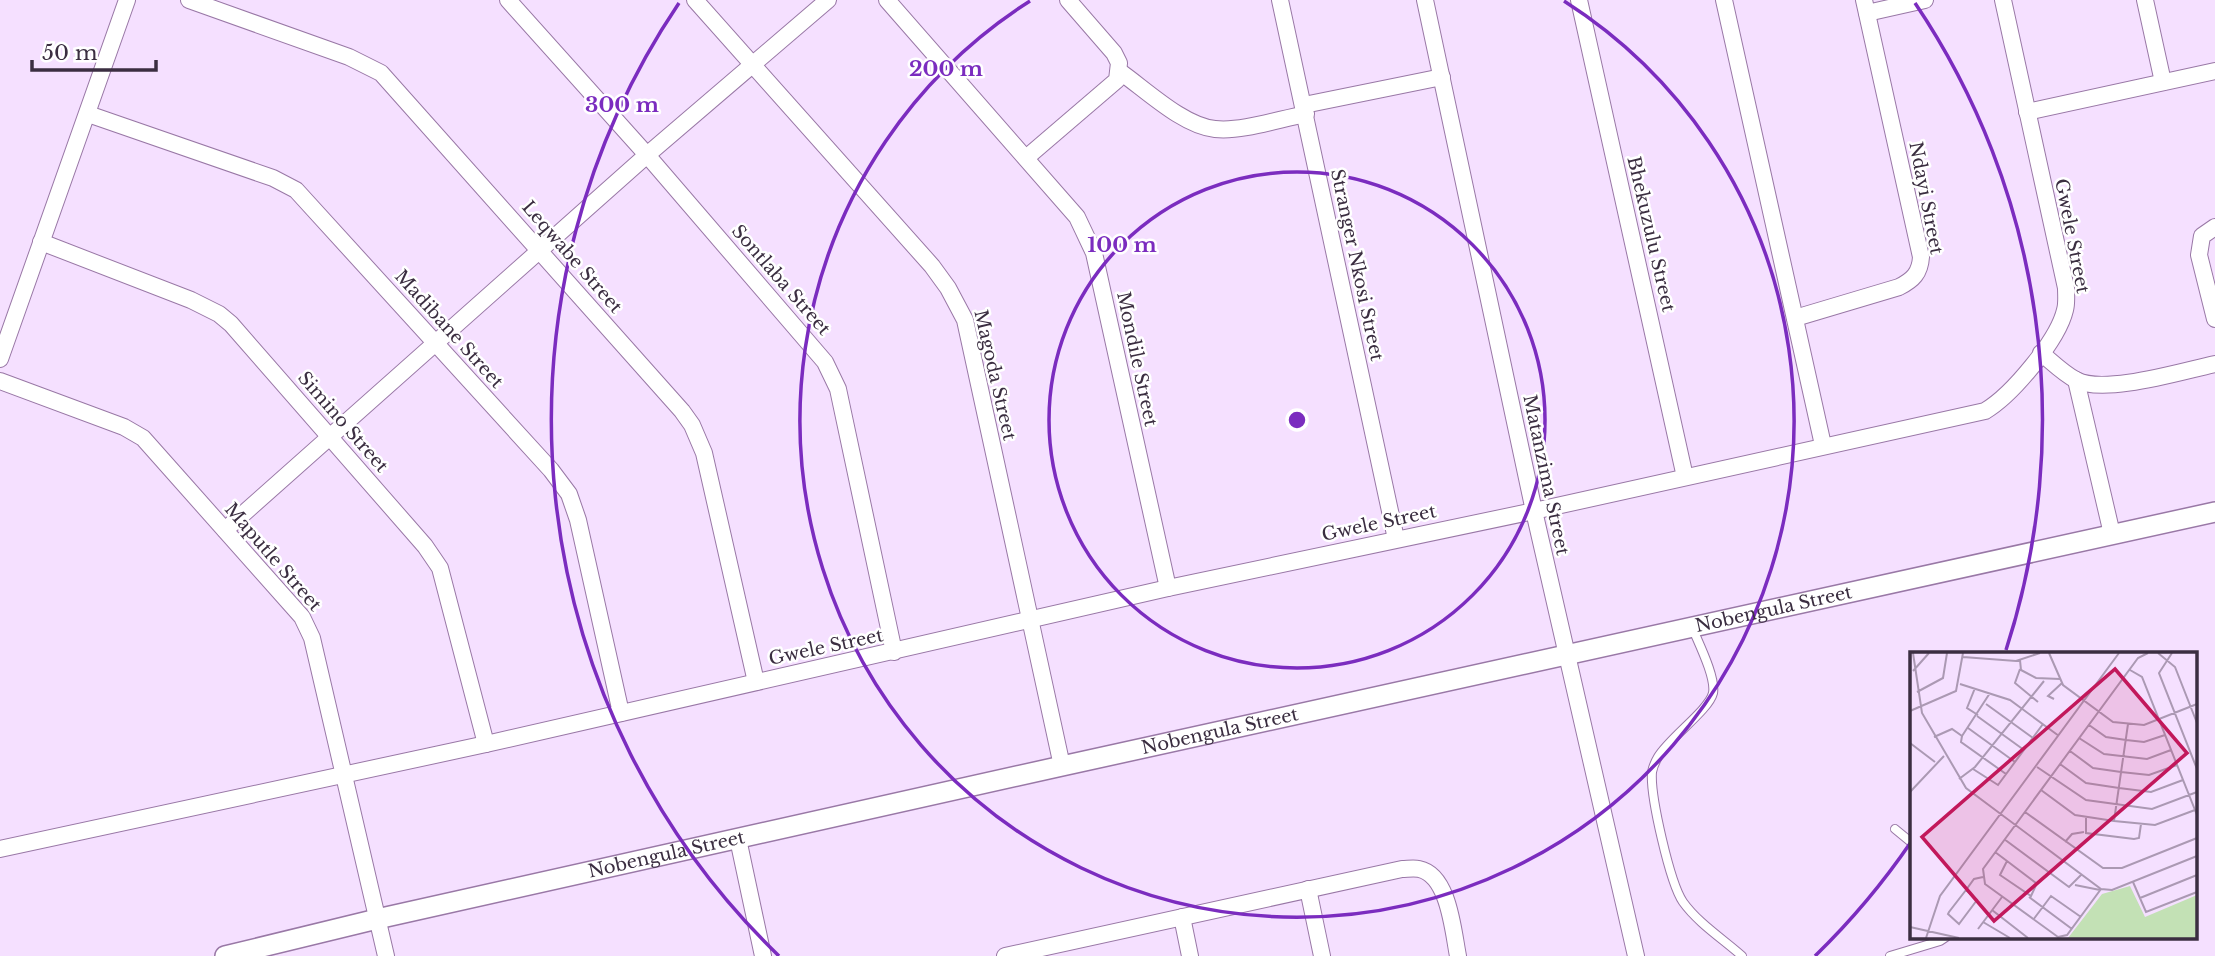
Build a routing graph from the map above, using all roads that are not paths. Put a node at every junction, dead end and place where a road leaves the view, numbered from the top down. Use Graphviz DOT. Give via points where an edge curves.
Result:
graph roads {
  1 [pos="127,0"];
  2 [pos="189,0"];
  3 [pos="508,0"];
  4 [pos="695,0"];
  5 [pos="828,0"];
  6 [pos="887,0"];
  7 [pos="1068,0"];
  8 [pos="1280,0"];
  9 [pos="1425,0"];
  10 [pos="1579,0"];
  11 [pos="1724,0"];
  12 [pos="1925,0"];
  13 [pos="2003,0"];
  14 [pos="2145,0"];
  15 [pos="1865,6"];
  16 [pos="752,64"];
  17 [pos="1119,71"];
  18 [pos="2215,71"];
  19 [pos="1441,77"];
  20 [pos="2163,82"];
  21 [pos="1305,109"];
  22 [pos="2027,112"];
  23 [pos="88,114"];
  24 [pos="646,155"];
  25 [pos="1026,158"];
  26 [pos="2215,227"];
  27 [pos="41,242"];
  28 [pos="540,250"];
  29 [pos="1795,318"];
  30 [pos="2215,319"];
  31 [pos="435,342"];
  32 [pos="2042,353"];
  33 [pos="0,359"];
  34 [pos="2215,364"];
  35 [pos="2076,380"];
  36 [pos="0,381"];
  37 [pos="329,435"];
  38 [pos="1823,445"];
  39 [pos="1685,477"];
  40 [pos="1534,511"];
  41 [pos="2215,512"];
  42 [pos="225,530"];
  43 [pos="2112,534"];
  44 [pos="1396,539"];
  45 [pos="1168,588"];
  46 [pos="1031,620"];
  47 [pos="1692,626"];
  48 [pos="894,652"];
  49 [pos="1566,654"];
  50 [pos="756,682"];
  51 [pos="621,713"];
  52 [pos="486,744"];
  53 [pos="1062,766"];
  54 [pos="345,774"];
  55 [pos="1895,829"];
  56 [pos="738,839"];
  57 [pos="1910,841"];
  58 [pos="0,849"];
  59 [pos="1308,889"];
  60 [pos="1182,917"];
  61 [pos="377,919"];
  62 [pos="1940,939"];
  63 [pos="1056,951"];
  64 [pos="225,956"];
  65 [pos="386,956"];
  66 [pos="763,956"];
  67 [pos="1004,956"];
  68 [pos="1190,956"];
  69 [pos="1322,956"];
  70 [pos="1458,956"];
  71 [pos="1636,956"];
  72 [pos="1742,956"];
  73 [pos="1889,956"];
  1 -- 23 [label="street"];
  2 -- 28 [label="street, Leqwabe Street" via="349,57 381,73"];
  3 -- 24 [label="street, Sontlaba Street"];
  4 -- 16 [label="street, Magoda Street"];
  5 -- 16 [label="street"];
  6 -- 25 [label="street, Mondile Street"];
  7 -- 17 [label="street" via="1114,53"];
  8 -- 21 [label="street, Stranger Nkosi Street"];
  9 -- 19 [label="street, Matanzima Street"];
  10 -- 39 [label="street, Bhekuzulu Street"];
  11 -- 29 [label="street"];
  12 -- 15 [label="street"];
  13 -- 22 [label="street, Gwele Street"];
  14 -- 20 [label="street"];
  15 -- 29 [label="street, Ndayi Street" via="1920,267 1899,287"];
  16 -- 24 [label="street"];
  16 -- 46 [label="street, Magoda Street" via="932,266 958,304"];
  17 -- 21 [label="street" via="1178,114 1215,129 1237,128"];
  17 -- 25 [label="street" via="1108,89"];
  18 -- 20 [label="street"];
  19 -- 21 [label="street"];
  19 -- 40 [label="street, Matanzima Street"];
  20 -- 22 [label="street"];
  21 -- 44 [label="street, Stranger Nkosi Street"];
  22 -- 32 [label="street, Gwele Street" via="2066,288 2065,311"];
  23 -- 27 [label="street"];
  23 -- 31 [label="street, Madibane Street" via="296,190"];
  24 -- 28 [label="street"];
  24 -- 48 [label="street, Sontlaba Street" via="818,351 833,374"];
  25 -- 45 [label="street, Mondile Street" via="1077,217 1094,253"];
  26 -- 30 [label="street" via="2203,236 2199,255"];
  27 -- 33 [label="street"];
  27 -- 37 [label="street, Simino Street" via="219,314"];
  28 -- 31 [label="street"];
  28 -- 50 [label="street, Leqwabe Street" via="682,411 699,439"];
  29 -- 38 [label="street"];
  31 -- 37 [label="street"];
  31 -- 51 [label="street, Madibane Street" via="569,494"];
  32 -- 35 [label="street"];
  32 -- 38 [label="street, Gwele Street" via="1998,403 1985,411"];
  34 -- 35 [label="street" via="2111,386"];
  35 -- 43 [label="street"];
  36 -- 42 [label="street, Maputle Street" via="143,438"];
  37 -- 42 [label="street"];
  37 -- 52 [label="street, Simino Street" via="440,568"];
  38 -- 39 [label="street, Gwele Street"];
  39 -- 40 [label="street, Gwele Street"];
  40 -- 44 [label="street, Gwele Street"];
  40 -- 49 [label="street, Matanzima Street"];
  41 -- 43 [label="street, Nobengula Street"];
  42 -- 54 [label="street, Maputle Street" via="308,626"];
  43 -- 47 [label="street, Nobengula Street"];
  44 -- 45 [label="street, Gwele Street"];
  45 -- 46 [label="street, Gwele Street"];
  46 -- 48 [label="street, Gwele Street"];
  46 -- 53 [label="street, Magoda Street"];
  47 -- 49 [label="street, Nobengula Street"];
  47 -- 72 [label="lane" via="1713,693 1656,761 1652,772 1655,797 1677,891 1692,912"];
  48 -- 50 [label="street, Gwele Street"];
  49 -- 53 [label="street, Nobengula Street"];
  49 -- 71 [label="street, Matanzima Street"];
  50 -- 51 [label="street, Gwele Street"];
  51 -- 52 [label="street, Gwele Street"];
  52 -- 54 [label="street, Gwele Street"];
  53 -- 56 [label="street, Nobengula Street"];
  54 -- 58 [label="street, Gwele Street"];
  54 -- 61 [label="street, Maputle Street"];
  55 -- 57 [label="lane"];
  56 -- 61 [label="street, Nobengula Street"];
  56 -- 66 [label="street"];
  59 -- 60 [label="street"];
  59 -- 69 [label="street"];
  59 -- 70 [label="street" via="1420,869 1444,889"];
  60 -- 63 [label="street"];
  60 -- 68 [label="street"];
  61 -- 64 [label="street, Nobengula Street"];
  61 -- 65 [label="street, Maputle Street"];
  62 -- 73 [label="lane"];
  63 -- 67 [label="street"];
}
